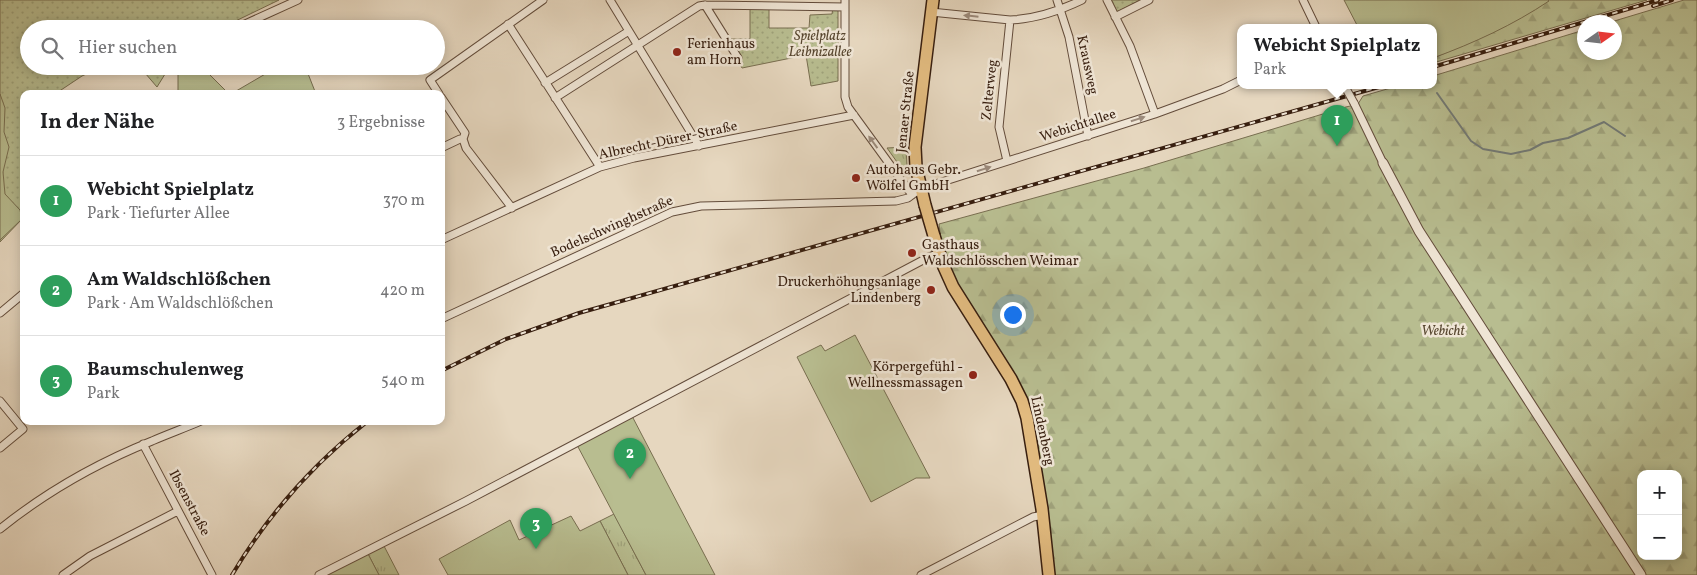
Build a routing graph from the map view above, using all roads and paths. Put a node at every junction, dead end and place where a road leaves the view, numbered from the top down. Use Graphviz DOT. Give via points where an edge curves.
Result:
graph roads {
  1 [pos="298,0"];
  2 [pos="543,0"];
  3 [pos="610,0"];
  4 [pos="933,0"];
  5 [pos="1057,0"];
  6 [pos="1082,0"];
  7 [pos="1107,0"];
  8 [pos="1149,0"];
  9 [pos="1303,0"];
  10 [pos="750,3"];
  11 [pos="790,3"];
  12 [pos="700,4"];
  13 [pos="845,4"];
  14 [pos="1060,11"];
  15 [pos="931,12"];
  16 [pos="1115,16"];
  17 [pos="254,20"];
  18 [pos="1010,20"];
  19 [pos="508,24"];
  20 [pos="1315,24"];
  21 [pos="629,31"];
  22 [pos="638,45"];
  23 [pos="738,58"];
  24 [pos="445,69"];
  25 [pos="437,75"];
  26 [pos="1237,82"];
  27 [pos="545,83"];
  28 [pos="1346,89"];
  29 [pos="437,90"];
  30 [pos="554,98"];
  31 [pos="445,103"];
  32 [pos="1155,114"];
  33 [pos="854,115"];
  34 [pos="1088,136"];
  35 [pos="463,139"];
  36 [pos="445,146"];
  37 [pos="699,146"];
  38 [pos="1007,161"];
  39 [pos="1383,163"];
  40 [pos="600,167"];
  41 [pos="916,192"];
  42 [pos="512,208"];
  43 [pos="445,238"];
  44 [pos="939,254"];
  45 [pos="20,296"];
  46 [pos="0,313"];
  47 [pos="445,317"];
  48 [pos="0,401"];
  49 [pos="192,425"];
  50 [pos="143,444"];
  51 [pos="0,448"];
  52 [pos="178,511"];
  53 [pos="1043,515"];
  54 [pos="0,529"];
  55 [pos="212,574"];
  56 [pos="63,575"];
  57 [pos="319,575"];
  58 [pos="921,575"];
  59 [pos="1049,575"];
  60 [pos="1641,575"];
  1 -- 17 [label="street"];
  2 -- 19 [label="street"];
  3 -- 21 [label="street"];
  4 -- 15 [label="main road, Jenaer Straße"];
  5 -- 14 [label="street, Krausweg"];
  6 -- 14 [label="street"];
  7 -- 16 [label="street"];
  8 -- 16 [label="street"];
  9 -- 20 [label="street"];
  10 -- 11 [label="street"];
  10 -- 12 [label="street"];
  11 -- 13 [label="street"];
  12 -- 22 [label="street"];
  12 -- 23 [label="street"];
  13 -- 33 [label="street" via="845,97"];
  14 -- 18 [label="street"];
  14 -- 34 [label="street, Krausweg" via="1069,37"];
  18 -- 15 [label="street, one-way"];
  15 -- 41 [label="main road, Jenaer Straße" via="915,147"];
  16 -- 32 [label="street" via="1130,46"];
  18 -- 38 [label="street, Zelterweg" via="999,127"];
  19 -- 24 [label="street"];
  19 -- 27 [label="street"];
  21 -- 22 [label="street"];
  21 -- 27 [label="street"];
  22 -- 30 [label="street"];
  22 -- 37 [label="street"];
  25 -- 29 [label="street" via="430,80"];
  26 -- 32 [label="street, Webichtallee"];
  27 -- 30 [label="street"];
  28 -- 39 [label="street, bridge"];
  30 -- 40 [label="street"];
  31 -- 35 [label="street" via="464,133"];
  34 -- 32 [label="street, Webichtallee, one-way"];
  33 -- 37 [label="street, Albrecht-Dürer-Straße"];
  41 -- 33 [label="street, one-way"];
  34 -- 38 [label="street, Webichtallee"];
  35 -- 36 [label="street"];
  35 -- 42 [label="street" via="466,148"];
  37 -- 40 [label="street, Albrecht-Dürer-Straße"];
  41 -- 38 [label="street, Webichtallee, one-way"];
  39 -- 60 [label="street" via="1419,230"];
  40 -- 42 [label="street, Albrecht-Dürer-Straße"];
  41 -- 44 [label="main road, Jenaer Straße, bridge" via="925,205"];
  41 -- 47 [label="street, Bodelschwinghstraße" via="891,202 700,206 676,210"];
  42 -- 43 [label="street, Albrecht-Dürer-Straße"];
  44 -- 53 [label="main road, Lindenberg" via="952,287 1022,401"];
  44 -- 57 [label="street"];
  45 -- 46 [label="street"];
  48 -- 51 [label="street" via="23,429"];
  49 -- 50 [label="street"];
  50 -- 52 [label="street, Ibsenstraße"];
  50 -- 54 [label="street" via="58,487"];
  52 -- 55 [label="street, Ibsenstraße"];
  52 -- 56 [label="street" via="90,556"];
  53 -- 58 [label="street"];
  53 -- 59 [label="main road, Lindenberg"];
}
